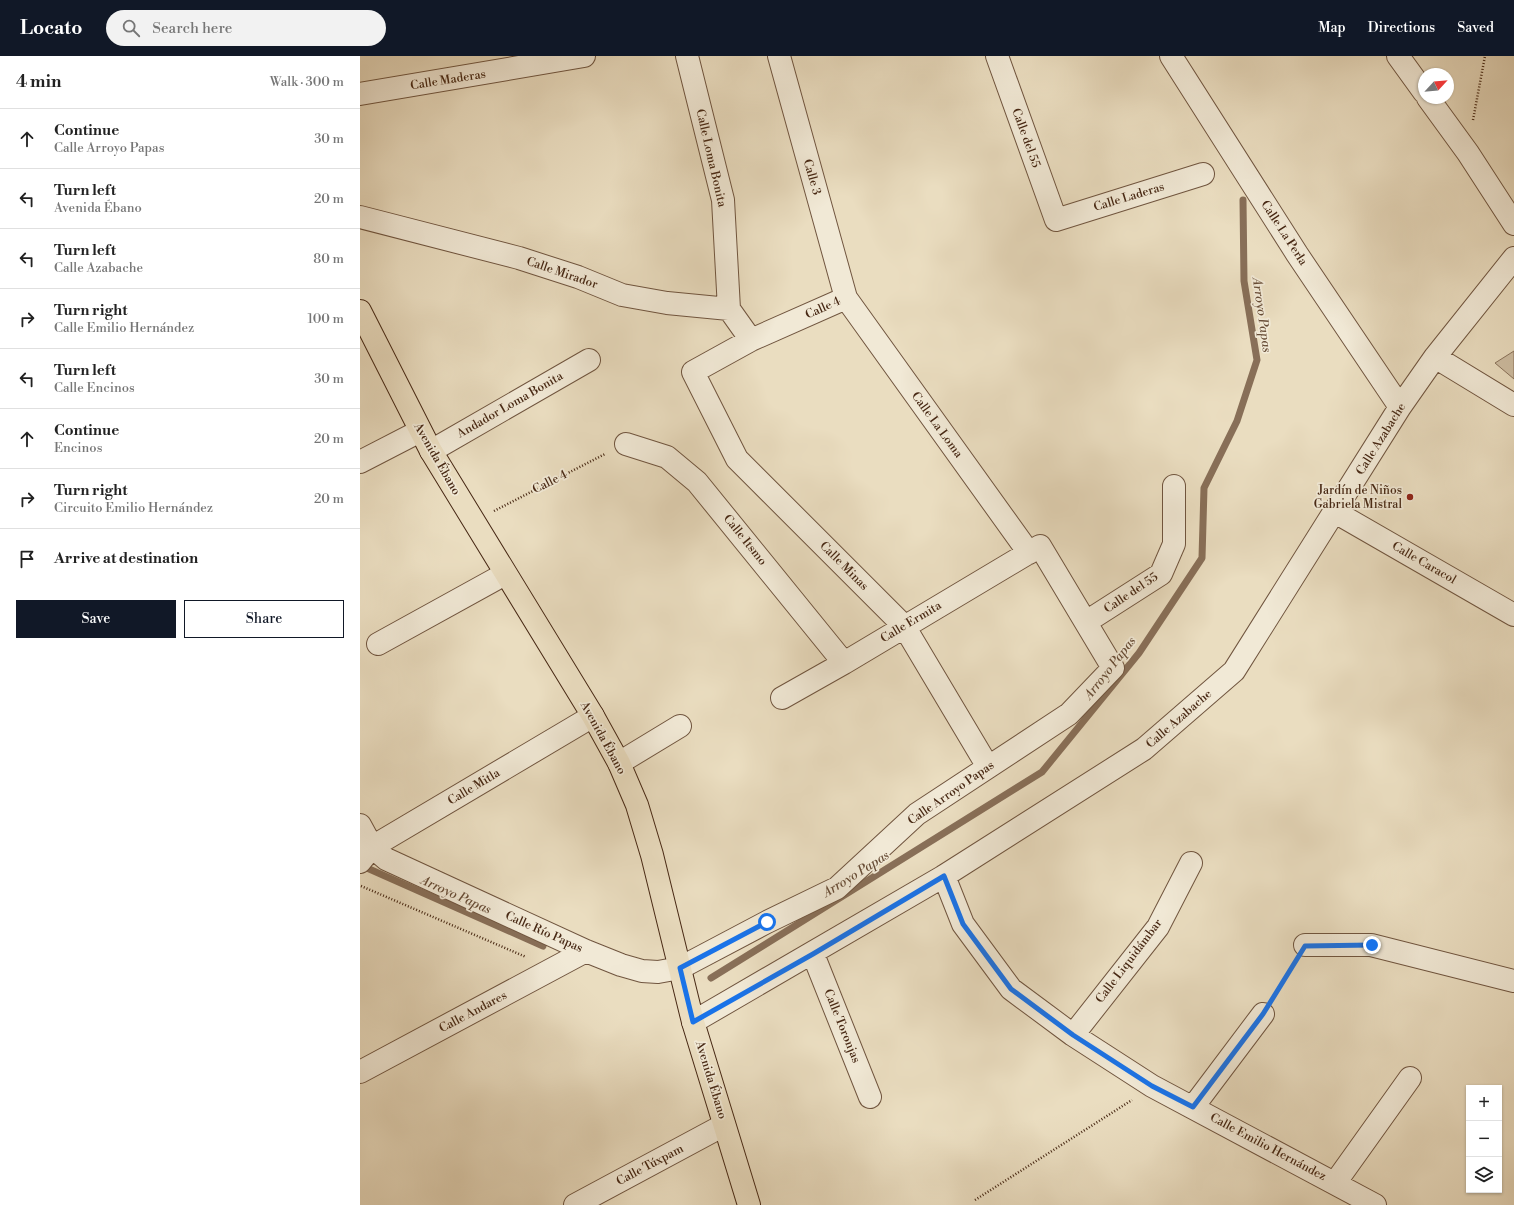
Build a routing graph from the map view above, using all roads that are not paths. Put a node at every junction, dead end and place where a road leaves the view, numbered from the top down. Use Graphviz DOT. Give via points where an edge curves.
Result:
graph roads {
  1 [pos="584,56"];
  2 [pos="687,56"];
  3 [pos="779,56"];
  4 [pos="997,56"];
  5 [pos="1171,56"];
  6 [pos="1398,56"];
  7 [pos="1418,84"];
  8 [pos="360,94"];
  9 [pos="1432,104"];
  10 [pos="1203,174"];
  11 [pos="360,217"];
  12 [pos="1056,220"];
  13 [pos="1514,224"];
  14 [pos="1514,258"];
  15 [pos="846,298"];
  16 [pos="729,309"];
  17 [pos="360,311"];
  18 [pos="751,340"];
  19 [pos="1435,357"];
  20 [pos="589,360"];
  21 [pos="693,372"];
  22 [pos="1514,405"];
  23 [pos="1400,408"];
  24 [pos="420,431"];
  25 [pos="626,444"];
  26 [pos="431,451"];
  27 [pos="360,462"];
  28 [pos="1174,486"];
  29 [pos="1335,512"];
  30 [pos="1034,549"];
  31 [pos="505,574"];
  32 [pos="1514,615"];
  33 [pos="1086,622"];
  34 [pos="904,626"];
  35 [pos="378,644"];
  36 [pos="844,663"];
  37 [pos="1113,668"];
  38 [pos="782,698"];
  39 [pos="593,716"];
  40 [pos="680,726"];
  41 [pos="619,762"];
  42 [pos="988,767"];
  43 [pos="360,825"];
  44 [pos="365,856"];
  45 [pos="1191,863"];
  46 [pos="944,876"];
  47 [pos="1305,946"];
  48 [pos="586,952"];
  49 [pos="813,954"];
  50 [pos="680,968"];
  51 [pos="1514,981"];
  52 [pos="1263,1014"];
  53 [pos="693,1022"];
  54 [pos="1073,1035"];
  55 [pos="360,1072"];
  56 [pos="1410,1078"];
  57 [pos="870,1097"];
  58 [pos="1193,1107"];
  59 [pos="724,1125"];
  60 [pos="1335,1183"];
  61 [pos="575,1205"];
  62 [pos="749,1205"];
  63 [pos="1375,1205"];
  1 -- 8 [label="street, Calle Maderas"];
  2 -- 16 [label="street, Calle Loma Bonita" via="723,200"];
  3 -- 15 [label="street, Calle 3"];
  4 -- 12 [label="street, Calle del 55"];
  5 -- 23 [label="street, Calle La Perla" via="1297,254"];
  6 -- 7 [label="street"];
  9 -- 13 [label="street"];
  10 -- 12 [label="street, Calle Laderas"];
  11 -- 16 [label="street, Calle Mirador" via="519,258 578,277 622,295 667,303"];
  14 -- 19 [label="street, Calle Azabache"];
  15 -- 18 [label="street, Calle 4"];
  15 -- 30 [label="street, Calle La Loma"];
  16 -- 18 [label="street"];
  17 -- 24 [label="main road, Avenida Ébano"];
  18 -- 21 [label="street, Calle 4"];
  19 -- 22 [label="street"];
  19 -- 23 [label="street, Calle Azabache"];
  20 -- 26 [label="street, Andador Loma Bonita"];
  21 -- 34 [label="street, Calle Minas" via="737,460"];
  23 -- 29 [label="street, Calle Azabache"];
  24 -- 26 [label="main road, Avenida Ébano"];
  24 -- 27 [label="street"];
  25 -- 36 [label="street, Calle Itsmo" via="667,457 698,482"];
  26 -- 31 [label="main road, Avenida Ébano"];
  28 -- 33 [label="street, Calle del 55" via="1174,544 1161,574"];
  29 -- 32 [label="street, Calle Caracol"];
  29 -- 46 [label="street, Calle Azabache" via="1234,672 1144,749"];
  30 -- 33 [label="street, Calle La Loma"];
  30 -- 34 [label="street, Calle Ermita"];
  31 -- 35 [label="street"];
  31 -- 39 [label="main road, Avenida Ébano"];
  33 -- 37 [label="street, Calle La Loma"];
  34 -- 36 [label="street, Calle Ermita"];
  34 -- 42 [label="street, Calle Minas"];
  36 -- 38 [label="street, Calle Ermita"];
  37 -- 42 [label="street, Calle Arroyo Papas" via="1069,714"];
  39 -- 41 [label="main road, Avenida Ébano"];
  39 -- 44 [label="street, Calle Mitla"];
  40 -- 41 [label="street"];
  41 -- 50 [label="main road, Avenida Ébano" via="637,805 652,855"];
  42 -- 50 [label="street, Calle Arroyo Papas" via="917,814 837,888"];
  43 -- 44 [label="street"];
  44 -- 48 [label="street, Calle Río Papas" via="386,859"];
  45 -- 54 [label="street, Calle Liquidámbar" via="1158,927"];
  46 -- 49 [label="street, Calle Azabache"];
  46 -- 54 [label="street, Calle Emilio Hernández" via="963,924 1011,989"];
  47 -- 51 [label="street" via="1372,945"];
  48 -- 50 [label="street, Calle Río Papas" via="642,970 658,972"];
  48 -- 55 [label="street, Calle Andares"];
  49 -- 53 [label="street, Calle Azabache"];
  49 -- 57 [label="street, Calle Toronjas"];
  50 -- 53 [label="main road, Avenida Ébano"];
  52 -- 58 [label="street"];
  53 -- 59 [label="main road, Avenida Ébano"];
  54 -- 58 [label="street, Calle Emilio Hernández" via="1152,1086"];
  56 -- 60 [label="street"];
  58 -- 60 [label="street, Calle Emilio Hernández"];
  59 -- 61 [label="street, Calle Túxpam"];
  59 -- 62 [label="main road, Avenida Ébano"];
  60 -- 63 [label="street, Calle Emilio Hernández"];
}
